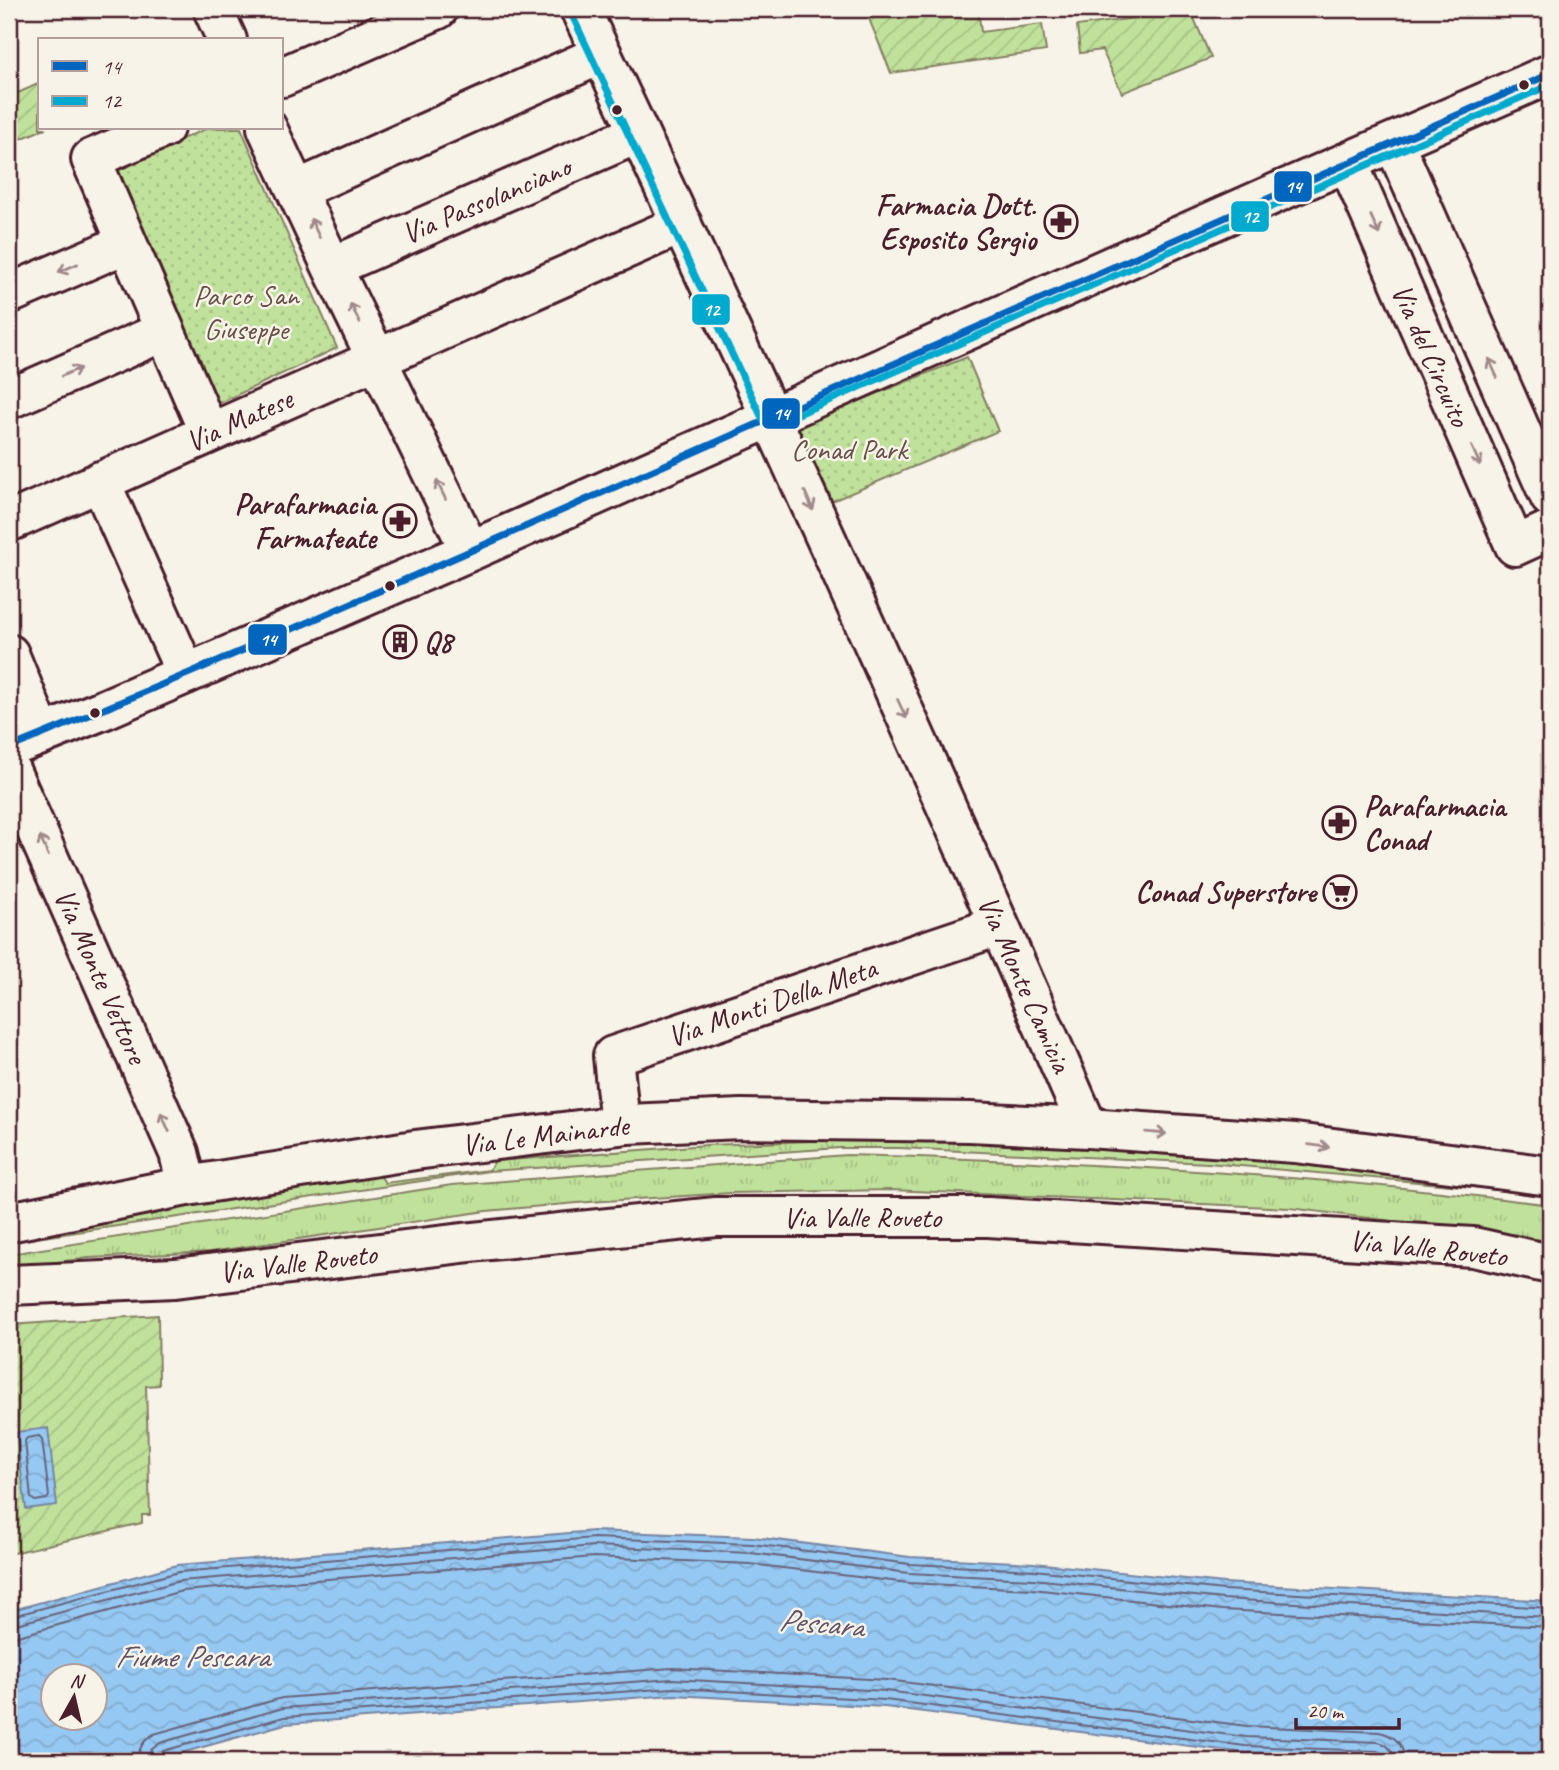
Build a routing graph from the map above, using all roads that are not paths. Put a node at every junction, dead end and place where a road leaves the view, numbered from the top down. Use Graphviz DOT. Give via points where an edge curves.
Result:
graph roads {
  1 [pos="438,9"];
  2 [pos="580,9"];
  3 [pos="602,54"];
  4 [pos="1550,74"];
  5 [pos="284,76"];
  6 [pos="159,130"];
  7 [pos="268,130"];
  8 [pos="639,133"];
  9 [pos="1394,143"];
  10 [pos="1348,163"];
  11 [pos="297,190"];
  12 [pos="682,224"];
  13 [pos="127,243"];
  14 [pos="332,267"];
  15 [pos="9,294"];
  16 [pos="165,331"];
  17 [pos="378,359"];
  18 [pos="9,399"];
  19 [pos="772,416"];
  20 [pos="209,433"];
  21 [pos="100,481"];
  22 [pos="1550,497"];
  23 [pos="9,522"];
  24 [pos="1550,530"];
  25 [pos="470,551"];
  26 [pos="9,654"];
  27 [pos="186,674"];
  28 [pos="26,741"];
  29 [pos="9,768"];
  30 [pos="999,926"];
  31 [pos="620,1125"];
  32 [pos="1088,1128"];
  33 [pos="1550,1176"];
  34 [pos="187,1186"];
  35 [pos="9,1222"];
  36 [pos="1550,1264"];
  37 [pos="175,1278"];
  38 [pos="9,1285"];
  39 [pos="9,1304"];
  1 -- 5 [label="street"];
  2 -- 3 [label="street, Via Monte Camicia"];
  3 -- 8 [label="street, Via Monte Camicia"];
  3 -- 11 [label="street"];
  4 -- 9 [label="street"];
  6 -- 13 [label="street" via="91,159"];
  7 -- 11 [label="street"];
  8 -- 12 [label="street, Via Monte Camicia"];
  8 -- 14 [label="street, Via Passolanciano"];
  9 -- 10 [label="street"];
  22 -- 9 [label="street, Via del Circuito, one-way"];
  10 -- 19 [label="street"];
  10 -- 24 [label="street, Via del Circuito, one-way" via="1515,546"];
  14 -- 11 [label="street, one-way"];
  12 -- 17 [label="street"];
  12 -- 19 [label="street, Via Monte Camicia"];
  13 -- 15 [label="street, one-way"];
  13 -- 16 [label="street"];
  17 -- 14 [label="street, one-way"];
  18 -- 16 [label="street, one-way"];
  16 -- 20 [label="street"];
  17 -- 20 [label="street, Via Matese"];
  25 -- 17 [label="street, one-way"];
  19 -- 25 [label="street"];
  19 -- 30 [label="street, Via Monte Camicia, one-way"];
  20 -- 21 [label="street, Via Matese"];
  21 -- 23 [label="street, Via Matese"];
  21 -- 27 [label="street"];
  25 -- 27 [label="street"];
  26 -- 28 [label="street"];
  27 -- 28 [label="street"];
  34 -- 29 [label="street, Via Monte Vettore, one-way" via="179,1153"];
  30 -- 31 [label="street, Via Monti Della Meta" via="613,1056"];
  30 -- 32 [label="street, Via Monte Camicia"];
  31 -- 32 [label="street, Via Le Mainarde" via="741,1119"];
  31 -- 34 [label="street, Via Le Mainarde" via="415,1150"];
  32 -- 33 [label="street, one-way" via="1295,1143"];
  34 -- 35 [label="street, Via Le Mainarde"];
  36 -- 37 [label="street, Via Valle Roveto" via="1473,1247 988,1217 716,1217"];
  37 -- 38 [label="street, Via Valle Roveto"];
  37 -- 39 [label="street, Via Valle Roveto" via="139,1293"];
}
